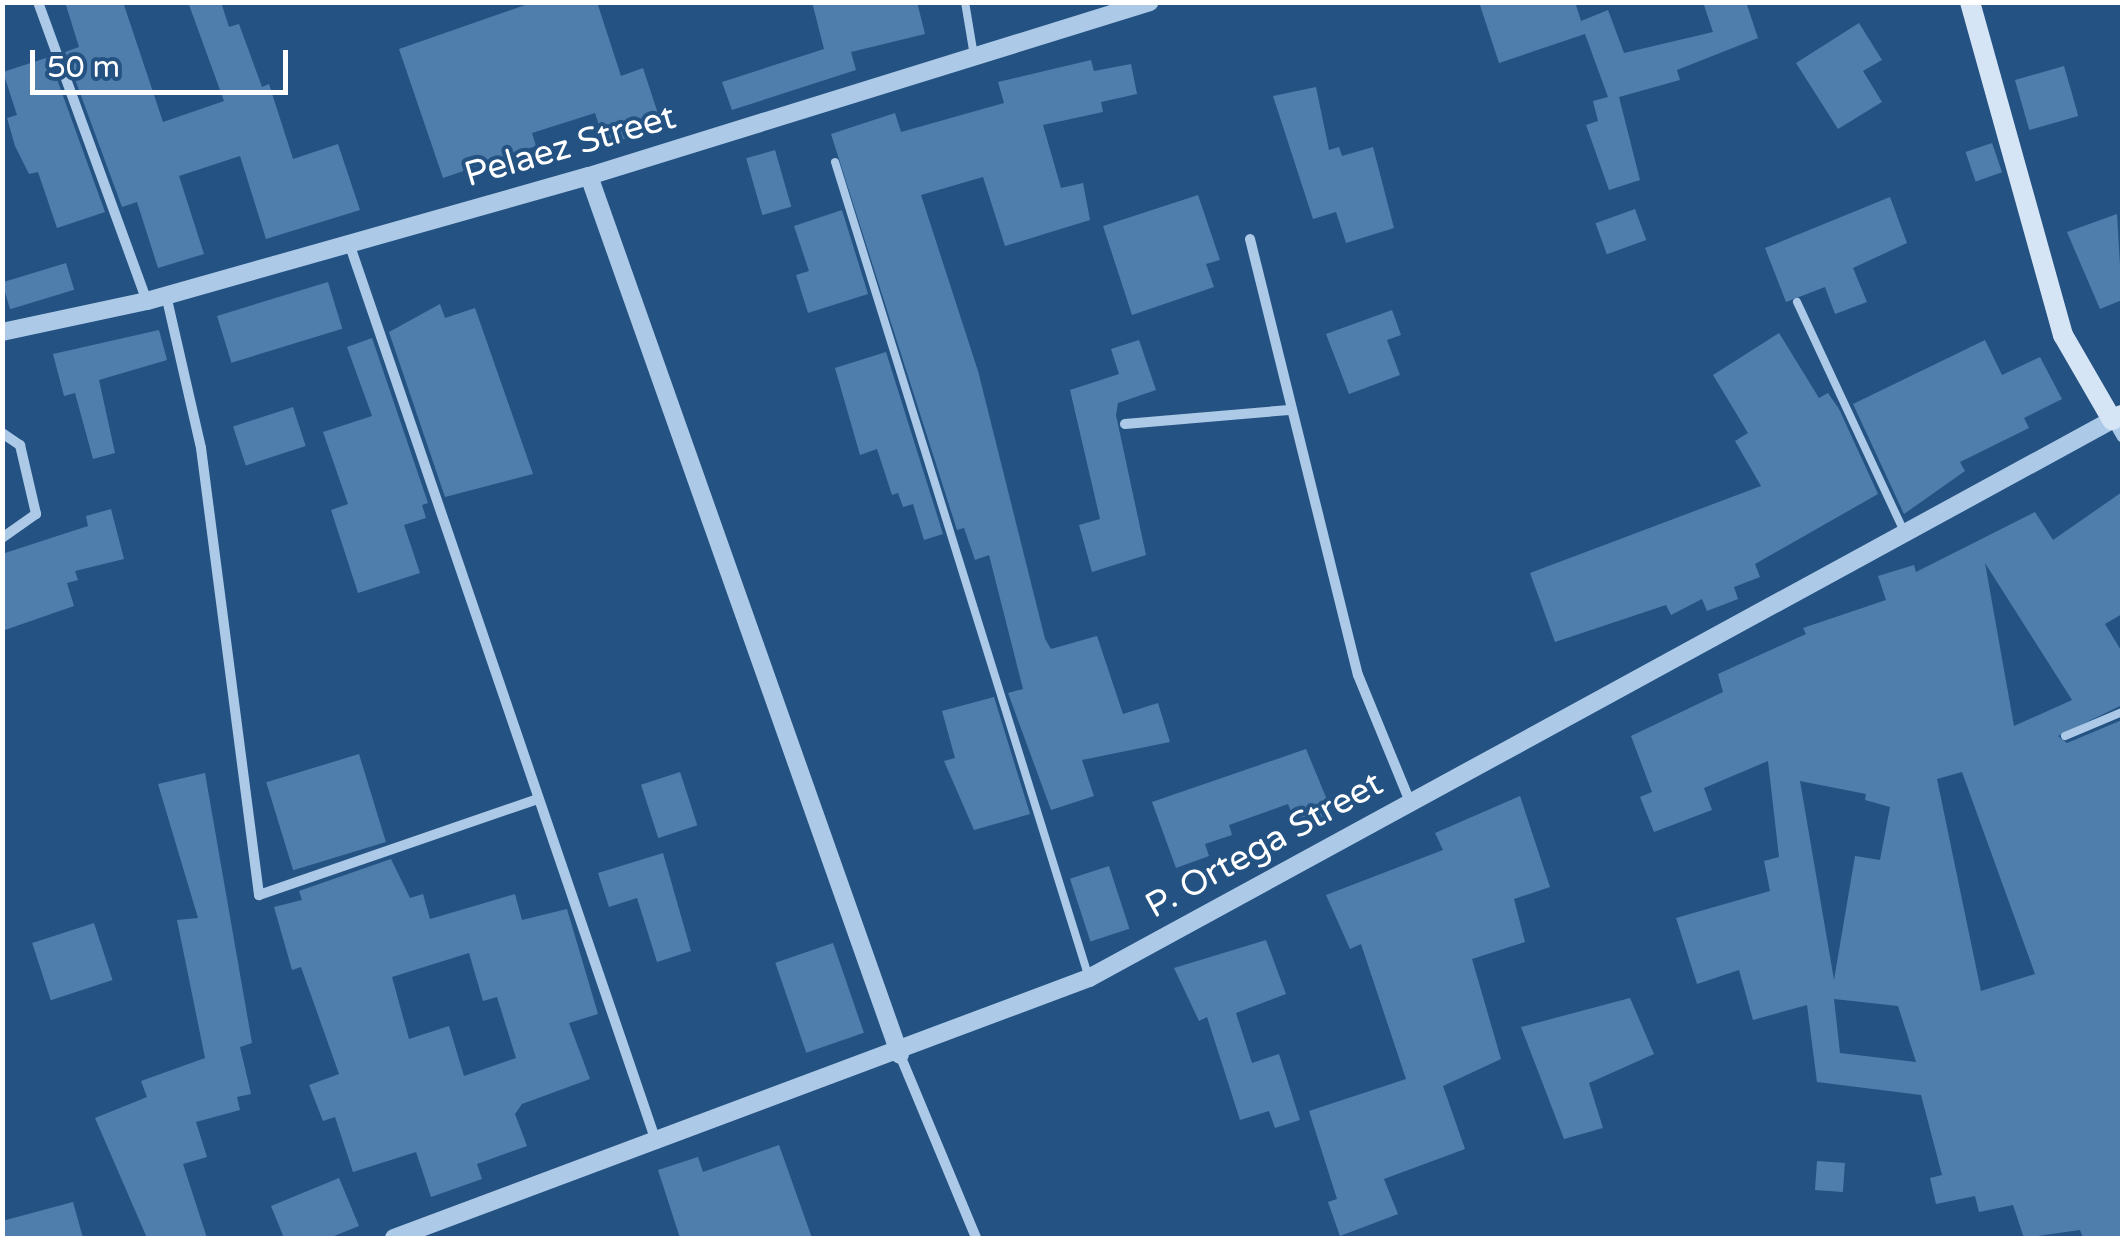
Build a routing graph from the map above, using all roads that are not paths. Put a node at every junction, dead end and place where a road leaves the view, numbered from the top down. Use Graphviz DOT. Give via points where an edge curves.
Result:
graph roads {
  1 [pos="38,2"];
  2 [pos="965,2"];
  3 [pos="1150,2"];
  4 [pos="1970,2"];
  5 [pos="974,61"];
  6 [pos="835,162"];
  7 [pos="588,176"];
  8 [pos="1250,239"];
  9 [pos="348,242"];
  10 [pos="166,295"];
  11 [pos="147,301"];
  12 [pos="1796,302"];
  13 [pos="2,332"];
  14 [pos="1289,410"];
  15 [pos="1124,424"];
  16 [pos="2119,424"];
  17 [pos="2,433"];
  18 [pos="1906,534"];
  19 [pos="2,538"];
  20 [pos="2122,712"];
  21 [pos="2065,736"];
  22 [pos="538,799"];
  23 [pos="1410,802"];
  24 [pos="1089,978"];
  25 [pos="900,1055"];
  26 [pos="657,1144"];
  27 [pos="394,1238"];
  28 [pos="976,1238"];
  1 -- 11 [label="street"];
  2 -- 5 [label="lane"];
  3 -- 5 [label="street, Pelaez Street"];
  4 -- 16 [label="main road" via="2063,335"];
  5 -- 7 [label="street, Pelaez Street"];
  6 -- 24 [label="lane"];
  7 -- 9 [label="street, Pelaez Street"];
  7 -- 25 [label="street"];
  8 -- 14 [label="street"];
  9 -- 10 [label="street, Pelaez Street"];
  9 -- 22 [label="street"];
  10 -- 11 [label="street, Pelaez Street"];
  10 -- 22 [label="street" via="201,448 259,895"];
  11 -- 13 [label="street, Pelaez Street"];
  12 -- 18 [label="lane"];
  14 -- 15 [label="street"];
  14 -- 23 [label="street" via="1358,676"];
  16 -- 18 [label="street, P. Ortega Street"];
  17 -- 19 [label="street" via="13,436 26,460 36,514"];
  18 -- 23 [label="street, P. Ortega Street"];
  20 -- 21 [label="lane"];
  22 -- 26 [label="street"];
  23 -- 24 [label="street, P. Ortega Street"];
  24 -- 25 [label="street, P. Ortega Street"];
  25 -- 26 [label="street, P. Ortega Street"];
  25 -- 28 [label="street"];
  26 -- 27 [label="street, P. Ortega Street"];
}
